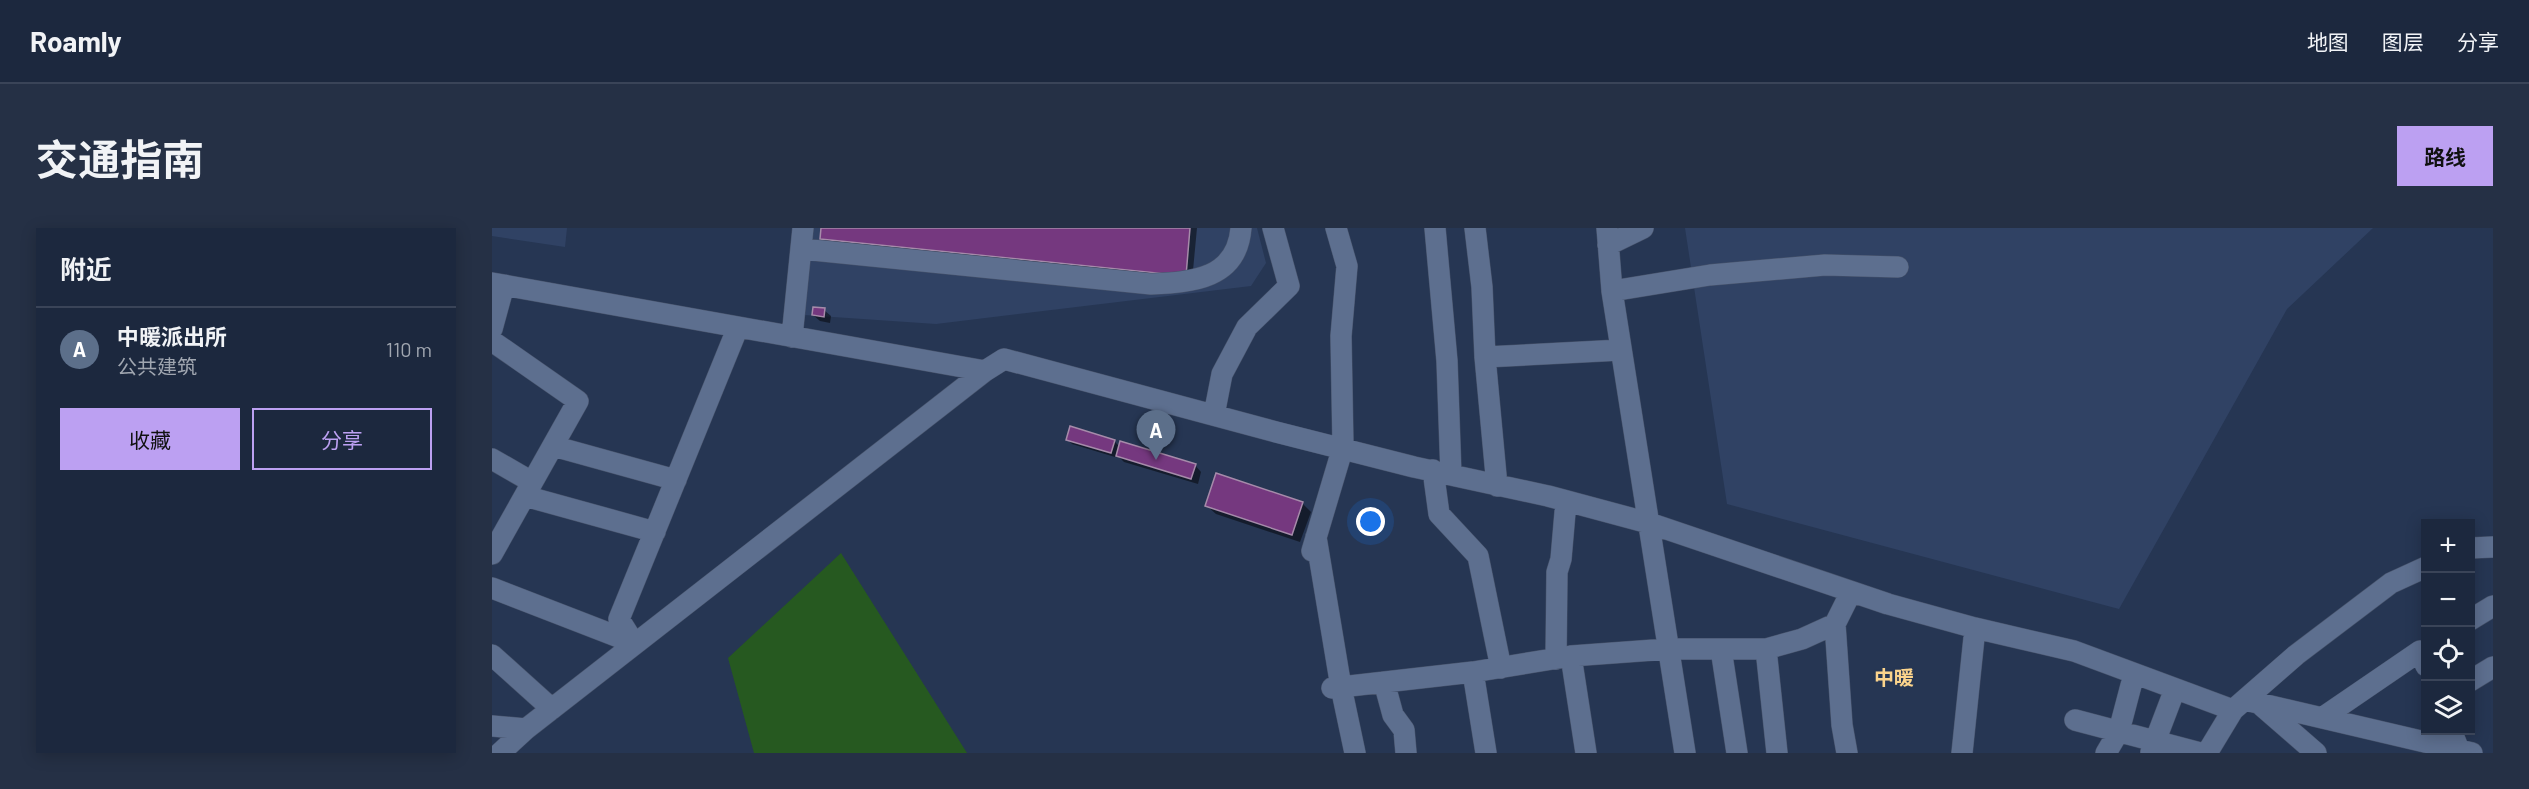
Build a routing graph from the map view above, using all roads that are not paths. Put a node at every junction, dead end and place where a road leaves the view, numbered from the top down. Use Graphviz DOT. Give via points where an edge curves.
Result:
graph roads {
  1 [pos="803,228"];
  2 [pos="1241,228"];
  3 [pos="1273,228"];
  4 [pos="1336,228"];
  5 [pos="1435,228"];
  6 [pos="1475,228"];
  7 [pos="1643,228"];
  8 [pos="1608,236"];
  9 [pos="802,249"];
  10 [pos="1898,267"];
  11 [pos="498,284"];
  12 [pos="1612,291"];
  13 [pos="738,327"];
  14 [pos="492,329"];
  15 [pos="792,337"];
  16 [pos="492,341"];
  17 [pos="1621,350"];
  18 [pos="1485,357"];
  19 [pos="985,371"];
  20 [pos="1214,415"];
  21 [pos="553,446"];
  22 [pos="1343,447"];
  23 [pos="492,459"];
  24 [pos="1442,473"];
  25 [pos="676,480"];
  26 [pos="1497,486"];
  27 [pos="529,489"];
  28 [pos="1566,501"];
  29 [pos="1649,523"];
  30 [pos="655,532"];
  31 [pos="495,541"];
  32 [pos="2493,547"];
  33 [pos="2475,548"];
  34 [pos="2421,569"];
  35 [pos="492,588"];
  36 [pos="1851,592"];
  37 [pos="2493,606"];
  38 [pos="2475,617"];
  39 [pos="1835,624"];
  40 [pos="1975,628"];
  41 [pos="1668,649"];
  42 [pos="1721,649"];
  43 [pos="1766,649"];
  44 [pos="492,655"];
  45 [pos="2421,657"];
  46 [pos="1564,658"];
  47 [pos="2493,667"];
  48 [pos="1501,668"];
  49 [pos="1473,672"];
  50 [pos="2134,674"];
  51 [pos="2475,678"];
  52 [pos="1384,682"];
  53 [pos="1337,688"];
  54 [pos="2175,689"];
  55 [pos="2246,705"];
  56 [pos="552,709"];
  57 [pos="2322,718"];
  58 [pos="2075,720"];
  59 [pos="492,726"];
  60 [pos="526,729"];
  61 [pos="2119,731"];
  62 [pos="2461,744"];
  63 [pos="2153,747"];
  64 [pos="500,753"];
  65 [pos="1355,753"];
  66 [pos="1406,753"];
  67 [pos="1486,753"];
  68 [pos="1586,753"];
  69 [pos="1685,753"];
  70 [pos="1737,753"];
  71 [pos="1777,753"];
  72 [pos="1847,753"];
  73 [pos="1962,753"];
  74 [pos="2106,753"];
  75 [pos="2200,753"];
  76 [pos="2207,753"];
  77 [pos="2316,753"];
  1 -- 9 [label="street"];
  2 -- 9 [label="street" via="1235,255 1218,271 1185,282 1151,284"];
  3 -- 20 [label="street" via="1289,286 1247,327 1222,374"];
  4 -- 22 [label="street" via="1347,266 1341,336"];
  5 -- 24 [label="street" via="1448,361"];
  6 -- 18 [label="street"];
  7 -- 8 [label="street"];
  8 -- 12 [label="street"];
  9 -- 15 [label="street"];
  10 -- 12 [label="street" via="1814,266 1710,275"];
  11 -- 13 [label="street"];
  11 -- 14 [label="street"];
  12 -- 17 [label="street"];
  13 -- 15 [label="street"];
  13 -- 25 [label="street"];
  15 -- 19 [label="street"];
  16 -- 21 [label="street" via="578,401"];
  17 -- 18 [label="street"];
  17 -- 29 [label="street"];
  18 -- 26 [label="street"];
  19 -- 20 [label="street" via="1005,359"];
  19 -- 56 [label="street"];
  20 -- 22 [label="street"];
  21 -- 25 [label="street"];
  21 -- 27 [label="street"];
  22 -- 24 [label="street"];
  22 -- 53 [label="street" via="1314,544"];
  23 -- 27 [label="street"];
  24 -- 26 [label="street"];
  24 -- 48 [label="street" via="1439,514 1478,556"];
  25 -- 30 [label="street"];
  26 -- 28 [label="street"];
  27 -- 30 [label="street"];
  27 -- 31 [label="street"];
  28 -- 29 [label="street"];
  28 -- 46 [label="street" via="1557,572"];
  29 -- 36 [label="street"];
  29 -- 41 [label="street"];
  30 -- 35 [label="street" via="619,619 634,642"];
  32 -- 33 [label="street"];
  34 -- 55 [label="street" via="2391,583 2296,655"];
  36 -- 39 [label="street"];
  36 -- 40 [label="street"];
  37 -- 38 [label="street"];
  39 -- 43 [label="street"];
  39 -- 72 [label="street"];
  40 -- 50 [label="street" via="2074,651"];
  40 -- 73 [label="street"];
  41 -- 42 [label="street"];
  41 -- 46 [label="street"];
  41 -- 69 [label="street"];
  42 -- 43 [label="street"];
  42 -- 70 [label="street"];
  43 -- 71 [label="street"];
  44 -- 56 [label="street"];
  45 -- 57 [label="street"];
  46 -- 48 [label="street"];
  46 -- 68 [label="street"];
  47 -- 51 [label="street"];
  48 -- 49 [label="street"];
  49 -- 52 [label="street"];
  49 -- 67 [label="street"];
  50 -- 54 [label="street"];
  50 -- 61 [label="street"];
  52 -- 53 [label="street"];
  52 -- 66 [label="street" via="1393,715 1404,730"];
  53 -- 65 [label="street"];
  54 -- 55 [label="street"];
  54 -- 63 [label="street"];
  55 -- 57 [label="street"];
  55 -- 76 [label="street"];
  55 -- 77 [label="street"];
  56 -- 60 [label="street"];
  57 -- 62 [label="street"];
  58 -- 61 [label="street"];
  59 -- 60 [label="street"];
  60 -- 64 [label="street"];
  61 -- 63 [label="street"];
  61 -- 74 [label="street"];
  63 -- 75 [label="street"];
}
